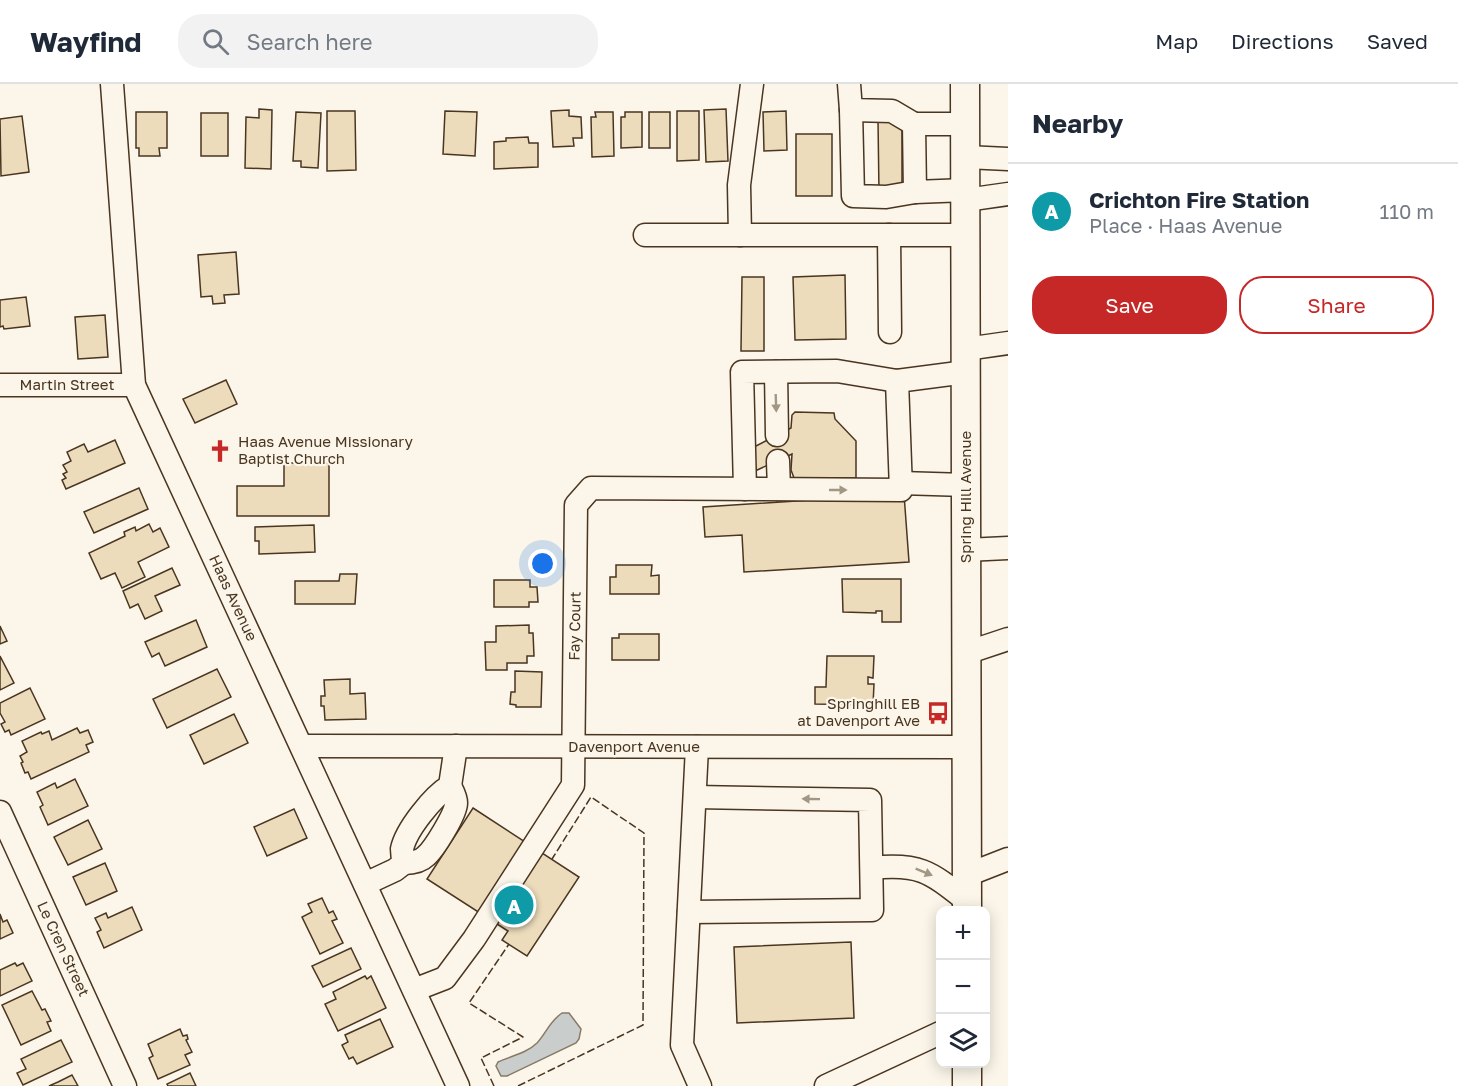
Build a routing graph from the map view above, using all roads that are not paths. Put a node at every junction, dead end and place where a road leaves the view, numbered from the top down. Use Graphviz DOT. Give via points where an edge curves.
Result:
graph roads {
  1 [pos="112,84"];
  2 [pos="752,84"];
  3 [pos="849,84"];
  4 [pos="965,84"];
  5 [pos="850,110"];
  6 [pos="915,124"];
  7 [pos="965,124"];
  8 [pos="966,157"];
  9 [pos="1008,159"];
  10 [pos="915,192"];
  11 [pos="1008,194"];
  12 [pos="966,195"];
  13 [pos="645,235"];
  14 [pos="740,235"];
  15 [pos="890,235"];
  16 [pos="966,235"];
  17 [pos="890,332"];
  18 [pos="1008,343"];
  19 [pos="966,360"];
  20 [pos="776,372"];
  21 [pos="897,381"];
  22 [pos="0,385"];
  23 [pos="134,385"];
  24 [pos="777,435"];
  25 [pos="778,461"];
  26 [pos="900,483"];
  27 [pos="966,485"];
  28 [pos="745,489"];
  29 [pos="779,489"];
  30 [pos="1008,548"];
  31 [pos="966,550"];
  32 [pos="1008,639"];
  33 [pos="966,653"];
  34 [pos="302,746"];
  35 [pos="456,746"];
  36 [pos="573,746"];
  37 [pos="697,747"];
  38 [pos="966,747"];
  39 [pos="695,797"];
  40 [pos="0,812"];
  41 [pos="1008,859"];
  42 [pos="872,868"];
  43 [pos="365,884"];
  44 [pos="967,896"];
  45 [pos="689,912"];
  46 [pos="414,990"];
  47 [pos="936,1035"];
  48 [pos="967,1068"];
  49 [pos="125,1086"];
  50 [pos="458,1086"];
  51 [pos="700,1086"];
  52 [pos="826,1086"];
  53 [pos="967,1086"];
  1 -- 23 [label="street, Haas Avenue"];
  2 -- 14 [label="street" via="739,184"];
  3 -- 5 [label="street"];
  4 -- 7 [label="main road, Spring Hill Avenue"];
  5 -- 6 [label="street" via="892,111"];
  5 -- 10 [label="street" via="853,196 886,197"];
  6 -- 7 [label="street"];
  6 -- 10 [label="street"];
  7 -- 8 [label="main road, Spring Hill Avenue"];
  8 -- 9 [label="street"];
  8 -- 12 [label="main road, Spring Hill Avenue"];
  10 -- 12 [label="street"];
  11 -- 12 [label="street"];
  12 -- 16 [label="main road, Spring Hill Avenue"];
  13 -- 14 [label="street"];
  14 -- 15 [label="street"];
  15 -- 16 [label="street"];
  15 -- 17 [label="street"];
  16 -- 19 [label="main road, Spring Hill Avenue"];
  18 -- 19 [label="street"];
  19 -- 21 [label="street"];
  19 -- 27 [label="main road, Spring Hill Avenue"];
  20 -- 21 [label="street" via="837,371"];
  20 -- 24 [label="street, one-way"];
  20 -- 28 [label="street" via="742,372"];
  21 -- 26 [label="street"];
  22 -- 23 [label="street, Martin Street"];
  23 -- 34 [label="street, Haas Avenue"];
  25 -- 29 [label="street"];
  26 -- 27 [label="street"];
  29 -- 26 [label="street, one-way" via="901,490"];
  27 -- 31 [label="main road, Spring Hill Avenue"];
  28 -- 29 [label="street"];
  28 -- 36 [label="street, Fay Court" via="591,488 576,505"];
  30 -- 31 [label="street"];
  31 -- 33 [label="main road, Spring Hill Avenue"];
  32 -- 33 [label="street"];
  33 -- 38 [label="main road, Spring Hill Avenue"];
  34 -- 35 [label="street, Davenport Avenue"];
  34 -- 43 [label="street, Haas Avenue"];
  35 -- 36 [label="street, Davenport Avenue"];
  35 -- 43 [label="street" via="450,786 432,799 414,825 402,850 404,863"];
  36 -- 37 [label="street, Davenport Avenue"];
  36 -- 46 [label="street, Fay Court" via="573,785 474,939 445,978"];
  37 -- 38 [label="street, Davenport Avenue"];
  37 -- 39 [label="street"];
  38 -- 44 [label="main road, Spring Hill Avenue"];
  42 -- 39 [label="street, one-way" via="870,800"];
  39 -- 45 [label="street"];
  40 -- 49 [label="street, Le Cren Street"];
  41 -- 44 [label="street"];
  42 -- 44 [label="street, one-way" via="920,869"];
  42 -- 45 [label="street" via="872,910"];
  43 -- 46 [label="street, Haas Avenue"];
  45 -- 51 [label="street" via="682,1045"];
  46 -- 50 [label="street, Haas Avenue"];
  47 -- 52 [label="street"];
  48 -- 53 [label="main road"];
}
